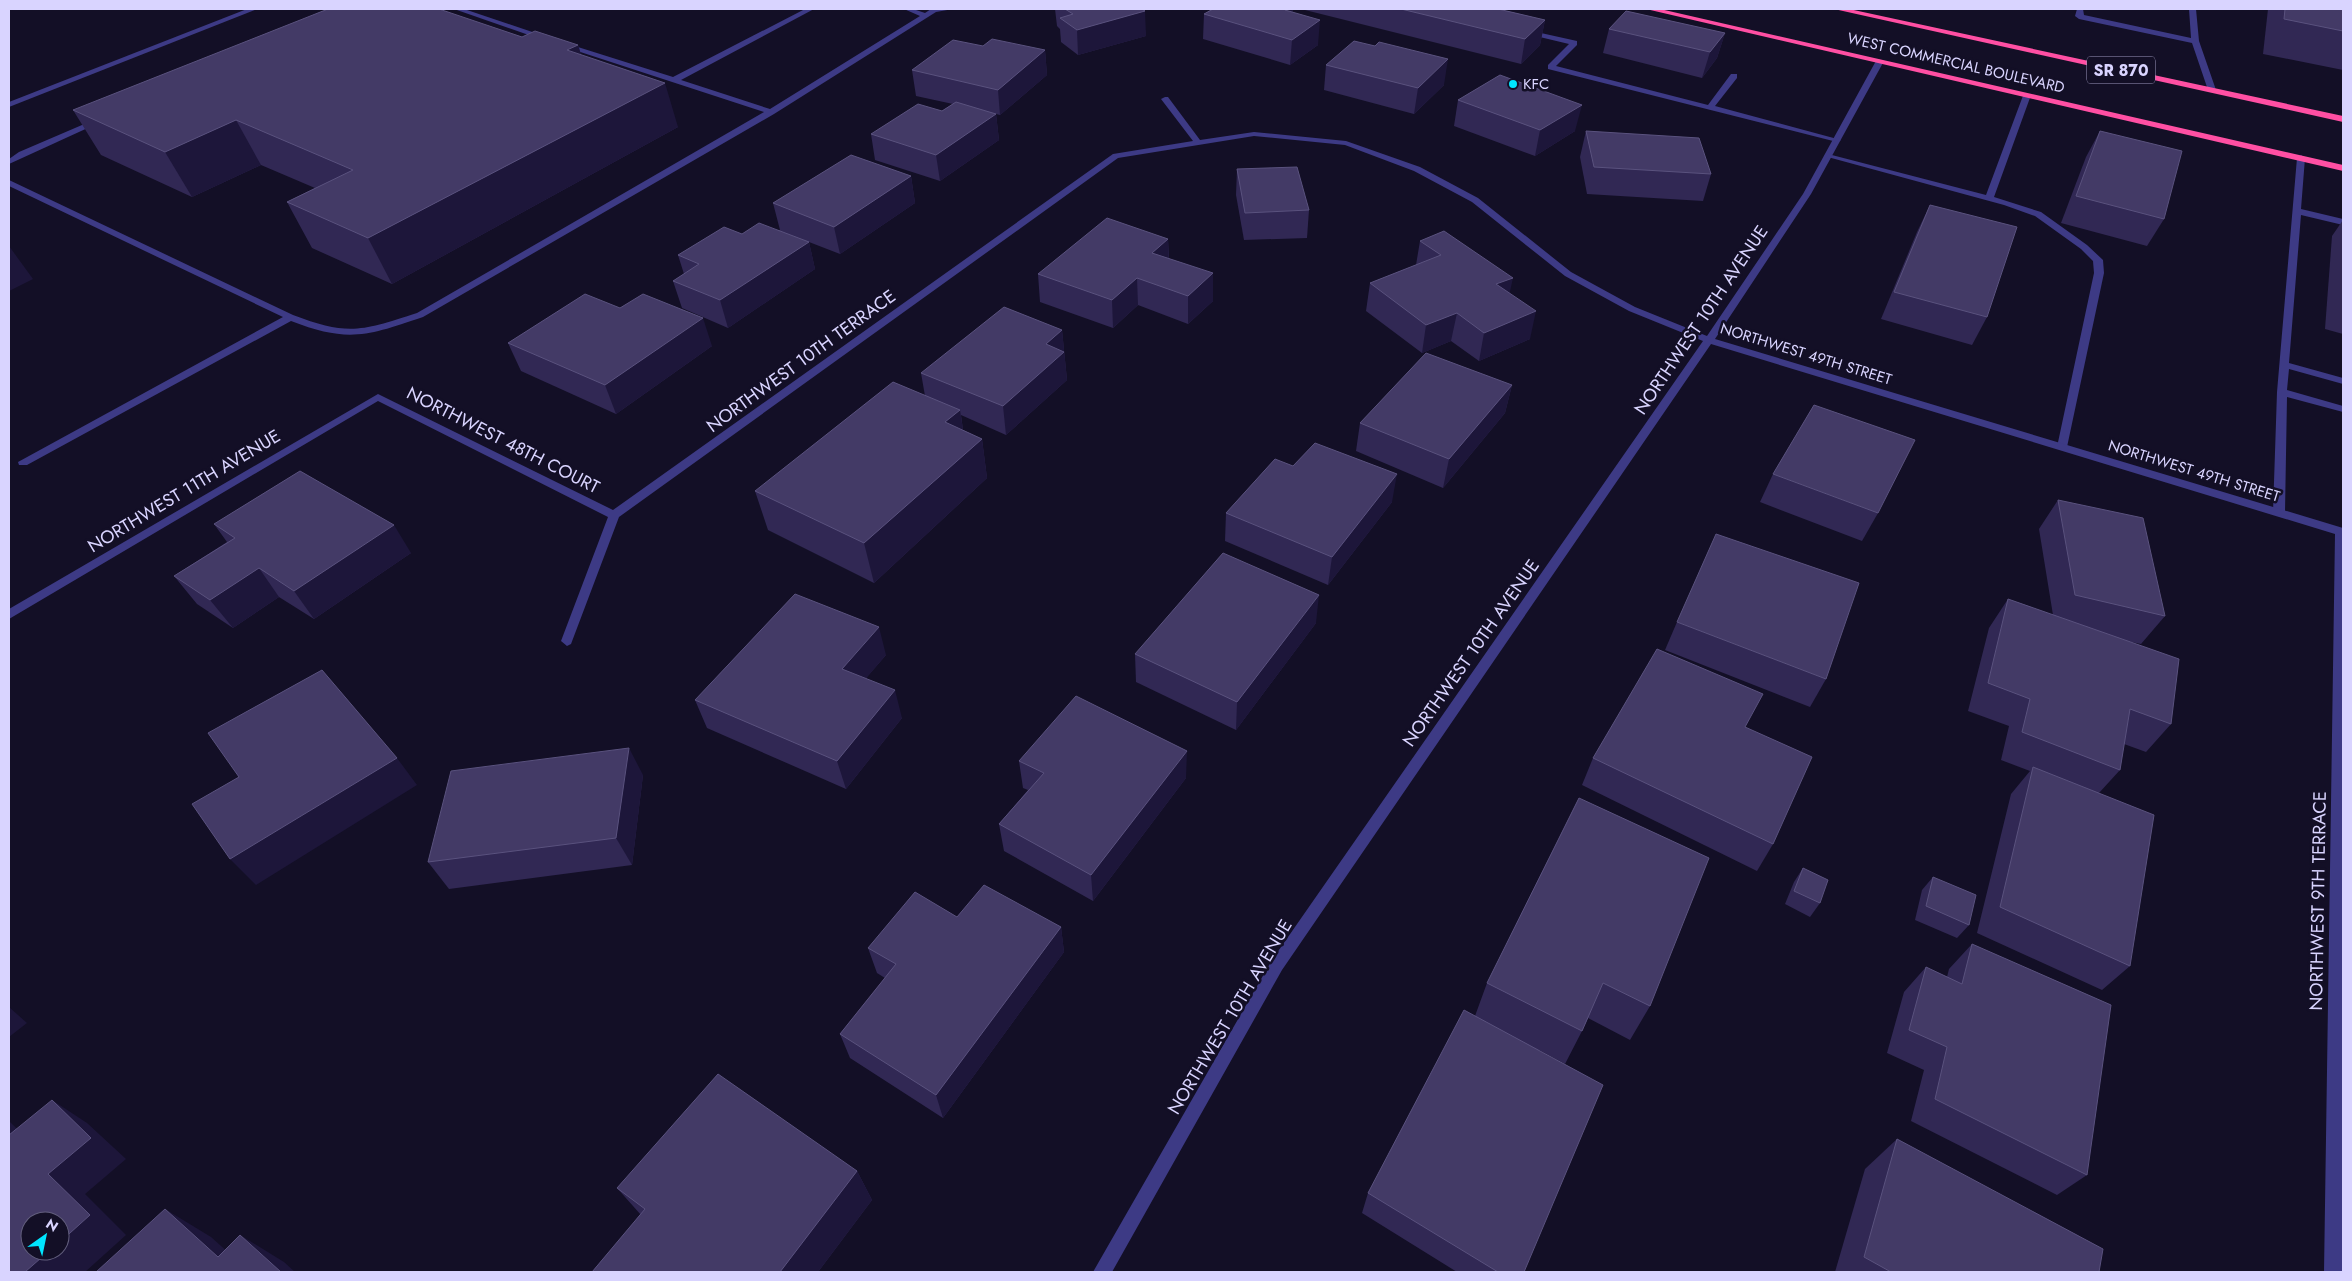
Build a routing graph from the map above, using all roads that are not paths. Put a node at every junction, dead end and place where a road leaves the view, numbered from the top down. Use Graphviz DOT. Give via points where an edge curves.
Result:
graph roads {
  1 [pos="253,9"];
  2 [pos="458,9"];
  3 [pos="810,9"];
  4 [pos="908,9"];
  5 [pos="948,9"];
  6 [pos="1650,9"];
  7 [pos="1838,9"];
  8 [pos="2080,9"];
  9 [pos="2194,9"];
  10 [pos="931,11"];
  11 [pos="1518,29"];
  12 [pos="2195,41"];
  13 [pos="1880,61"];
  14 [pos="1734,76"];
  15 [pos="674,80"];
  16 [pos="2212,90"];
  17 [pos="2027,95"];
  18 [pos="1165,99"];
  19 [pos="9,104"];
  20 [pos="1710,107"];
  21 [pos="772,112"];
  22 [pos="110,116"];
  23 [pos="2343,118"];
  24 [pos="1836,140"];
  25 [pos="1198,143"];
  26 [pos="1116,156"];
  27 [pos="1828,156"];
  28 [pos="2301,158"];
  29 [pos="9,162"];
  30 [pos="2343,168"];
  31 [pos="9,183"];
  32 [pos="1989,198"];
  33 [pos="2297,211"];
  34 [pos="2343,222"];
  35 [pos="290,317"];
  36 [pos="1709,340"];
  37 [pos="2284,365"];
  38 [pos="2343,381"];
  39 [pos="2282,392"];
  40 [pos="378,397"];
  41 [pos="2343,410"];
  42 [pos="2062,447"];
  43 [pos="23,462"];
  44 [pos="2279,512"];
  45 [pos="614,515"];
  46 [pos="2342,531"];
  47 [pos="9,615"];
  48 [pos="567,641"];
  49 [pos="1102,1272"];
  50 [pos="2333,1272"];
  1 -- 19 [label="street"];
  2 -- 15 [label="street"];
  3 -- 15 [label="street"];
  4 -- 10 [label="street"];
  5 -- 10 [label="street"];
  6 -- 13 [label="highway, WEST COMMERCIAL BOULEVARD / SR 870"];
  7 -- 16 [label="highway, WEST COMMERCIAL BOULEVARD / SR 870"];
  8 -- 12 [label="street" via="2079,16 2082,17"];
  9 -- 12 [label="street"];
  10 -- 21 [label="street"];
  11 -- 20 [label="street" via="1574,43 1551,66"];
  12 -- 16 [label="street"];
  13 -- 17 [label="highway, WEST COMMERCIAL BOULEVARD / SR 870"];
  13 -- 24 [label="street, NORTHWEST 10TH AVENUE"];
  14 -- 20 [label="street"];
  15 -- 21 [label="street"];
  16 -- 23 [label="highway, WEST COMMERCIAL BOULEVARD / SR 870"];
  17 -- 28 [label="highway, WEST COMMERCIAL BOULEVARD / SR 870"];
  17 -- 32 [label="street"];
  18 -- 25 [label="street"];
  20 -- 24 [label="street"];
  21 -- 35 [label="street" via="420,315 394,324 345,333"];
  22 -- 29 [label="street"];
  24 -- 27 [label="street, NORTHWEST 10TH AVENUE"];
  25 -- 26 [label="street, NORTHWEST 49TH STREET"];
  25 -- 36 [label="street, NORTHWEST 49TH STREET" via="1254,134 1346,143 1417,169 1475,200 1568,274 1632,309"];
  26 -- 45 [label="street, NORTHWEST 10TH TERRACE"];
  27 -- 32 [label="street"];
  27 -- 36 [label="street, NORTHWEST 10TH AVENUE" via="1807,194"];
  28 -- 30 [label="highway, WEST COMMERCIAL BOULEVARD / SR 870"];
  28 -- 33 [label="street"];
  31 -- 35 [label="street"];
  32 -- 42 [label="street" via="2038,214 2098,260 2099,273"];
  33 -- 34 [label="street"];
  33 -- 37 [label="street"];
  35 -- 43 [label="street"];
  36 -- 42 [label="street, NORTHWEST 49TH STREET"];
  36 -- 49 [label="street, NORTHWEST 10TH AVENUE" via="1277,965"];
  37 -- 38 [label="street"];
  37 -- 39 [label="street"];
  39 -- 41 [label="street"];
  39 -- 44 [label="street"];
  40 -- 45 [label="street, NORTHWEST 48TH COURT"];
  40 -- 47 [label="street, NORTHWEST 11TH AVENUE"];
  42 -- 44 [label="street, NORTHWEST 49TH STREET"];
  44 -- 46 [label="street, NORTHWEST 49TH STREET"];
  45 -- 48 [label="street"];
  46 -- 50 [label="street, NORTHWEST 9TH TERRACE"];
}
